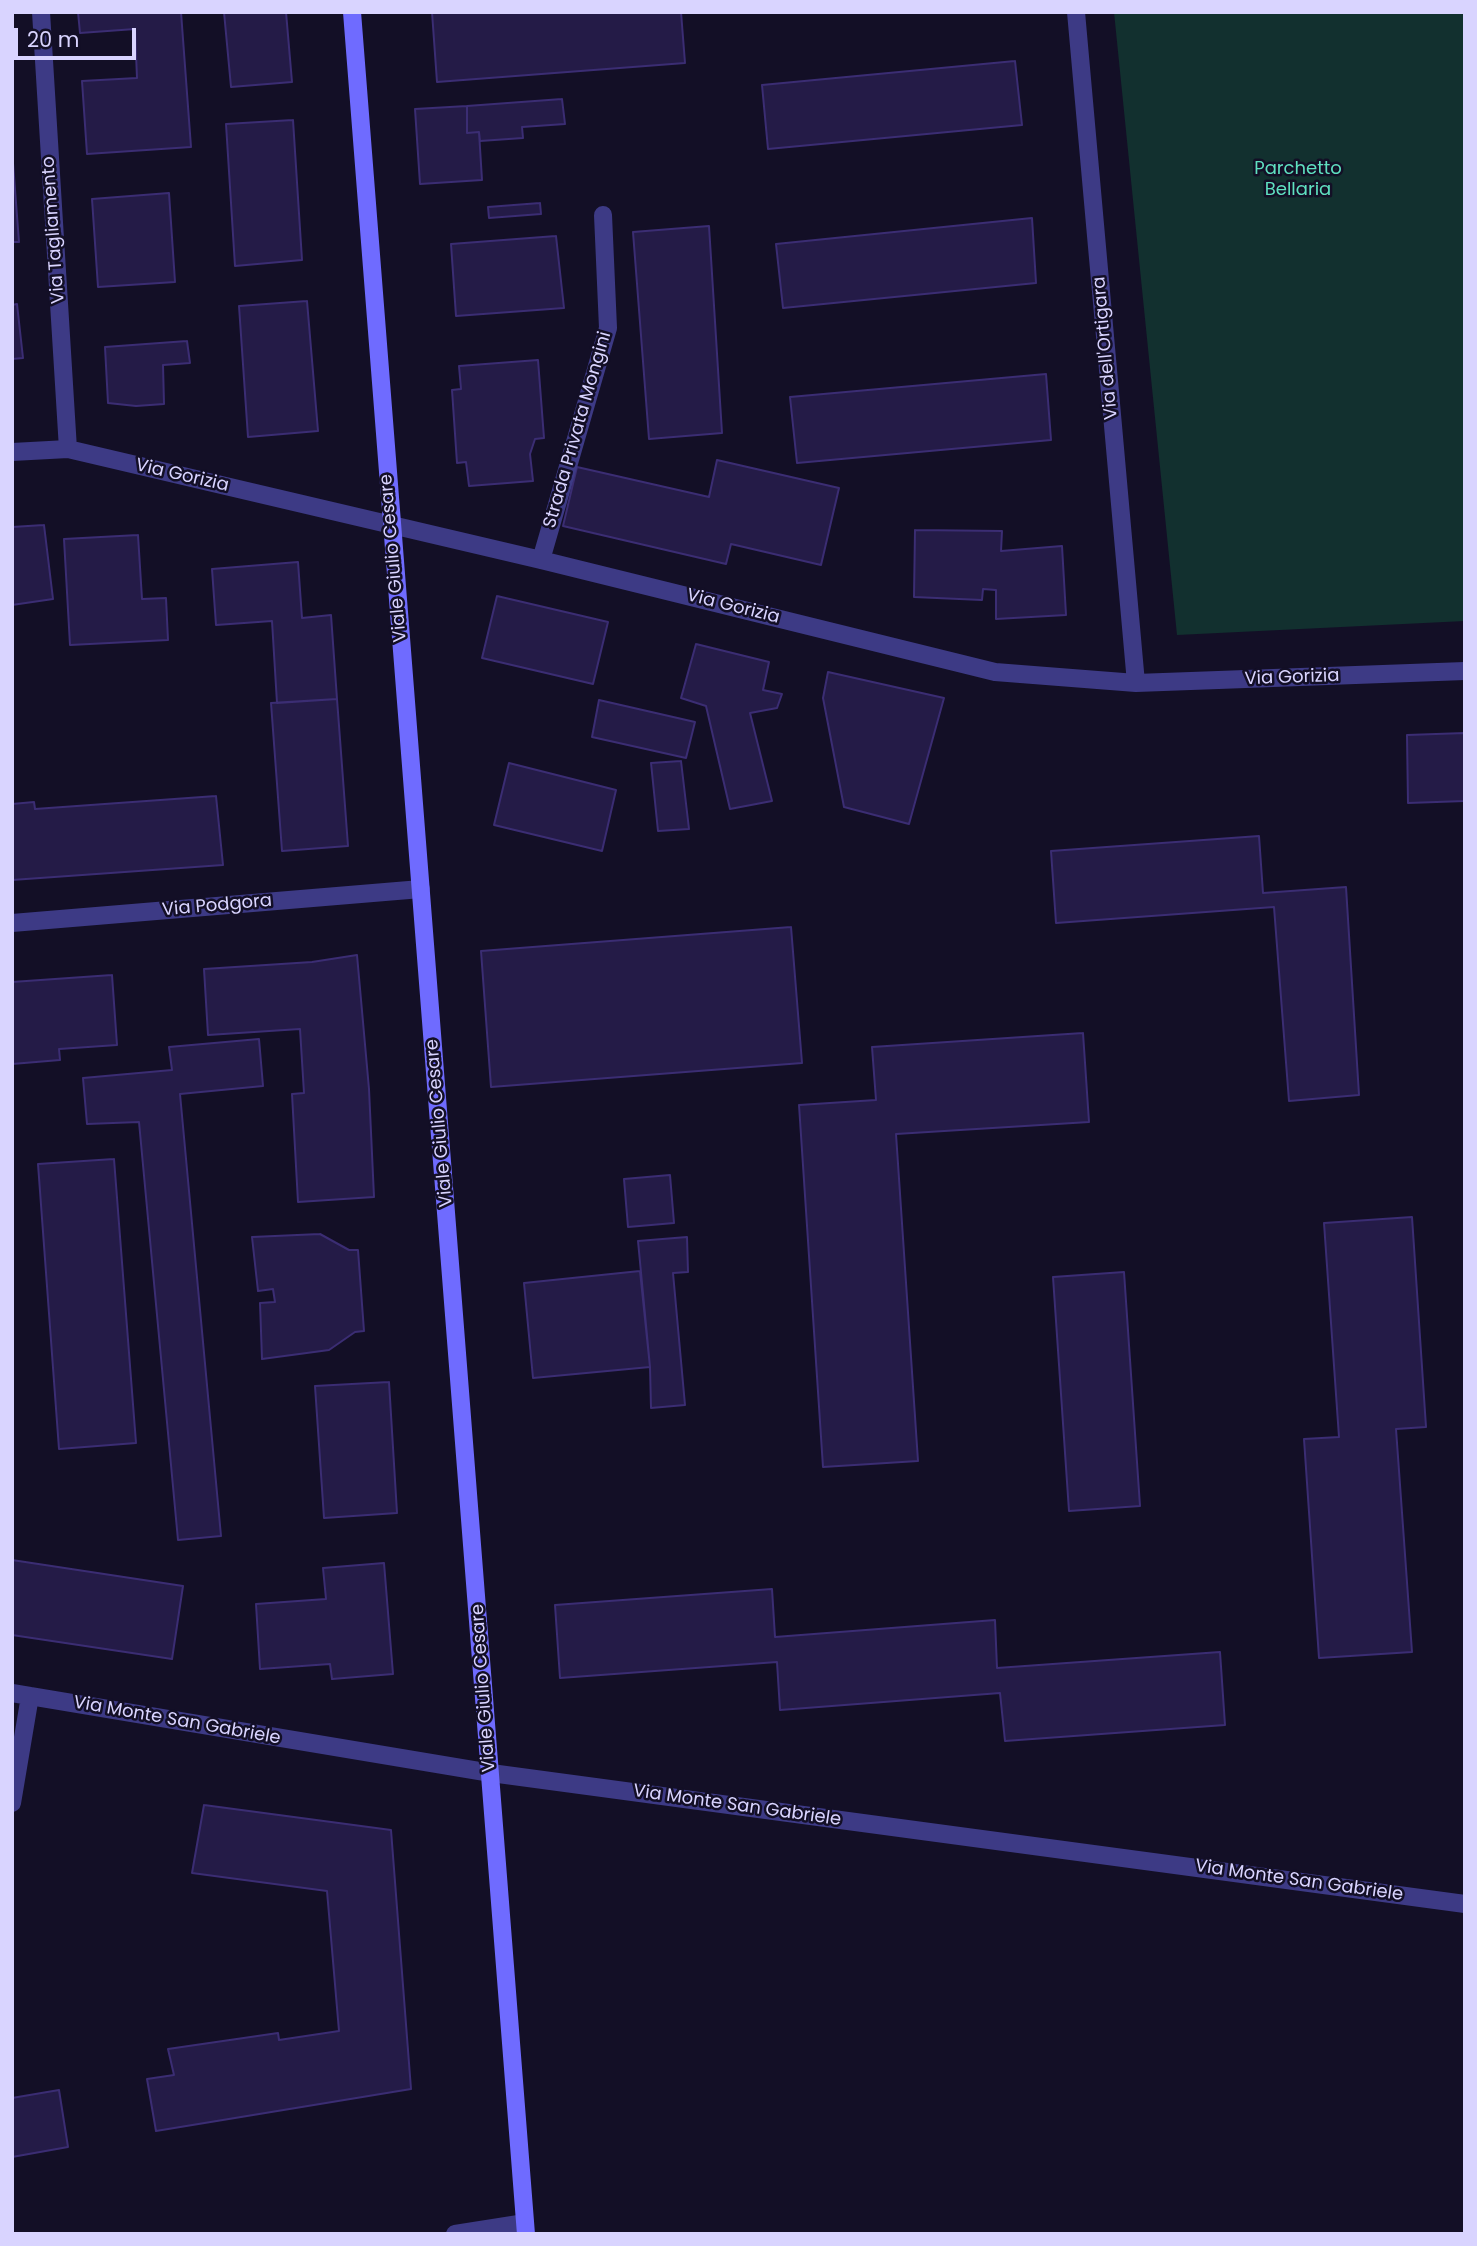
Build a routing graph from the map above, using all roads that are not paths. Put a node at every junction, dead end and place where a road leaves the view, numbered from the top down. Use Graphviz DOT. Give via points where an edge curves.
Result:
graph roads {
  1 [pos="41,12"];
  2 [pos="352,12"];
  3 [pos="1076,12"];
  4 [pos="603,215"];
  5 [pos="68,449"];
  6 [pos="12,452"];
  7 [pos="391,526"];
  8 [pos="541,560"];
  9 [pos="1465,671"];
  10 [pos="1136,683"];
  11 [pos="421,889"];
  12 [pos="12,923"];
  13 [pos="21,1694"];
  14 [pos="491,1773"];
  15 [pos="12,1802"];
  16 [pos="1465,1904"];
  17 [pos="526,2228"];
  18 [pos="455,2234"];
  1 -- 5 [label="street, Via Tagliamento"];
  2 -- 7 [label="main road, Viale Giulio Cesare"];
  3 -- 10 [label="street, Via dell'Ortigara"];
  4 -- 8 [label="street, Strada Privata Mongini" via="608,328"];
  5 -- 6 [label="street, Via Gorizia"];
  5 -- 7 [label="street, Via Gorizia"];
  7 -- 8 [label="street, Via Gorizia"];
  7 -- 11 [label="main road, Viale Giulio Cesare"];
  8 -- 10 [label="street, Via Gorizia" via="995,672"];
  9 -- 10 [label="street, Via Gorizia"];
  11 -- 12 [label="street, Via Podgora"];
  11 -- 14 [label="main road, Viale Giulio Cesare"];
  13 -- 14 [label="street, Via Monte San Gabriele"];
  13 -- 15 [label="street"];
  14 -- 16 [label="street, Via Monte San Gabriele"];
  14 -- 17 [label="main road, Viale Giulio Cesare"];
  17 -- 18 [label="street"];
}
